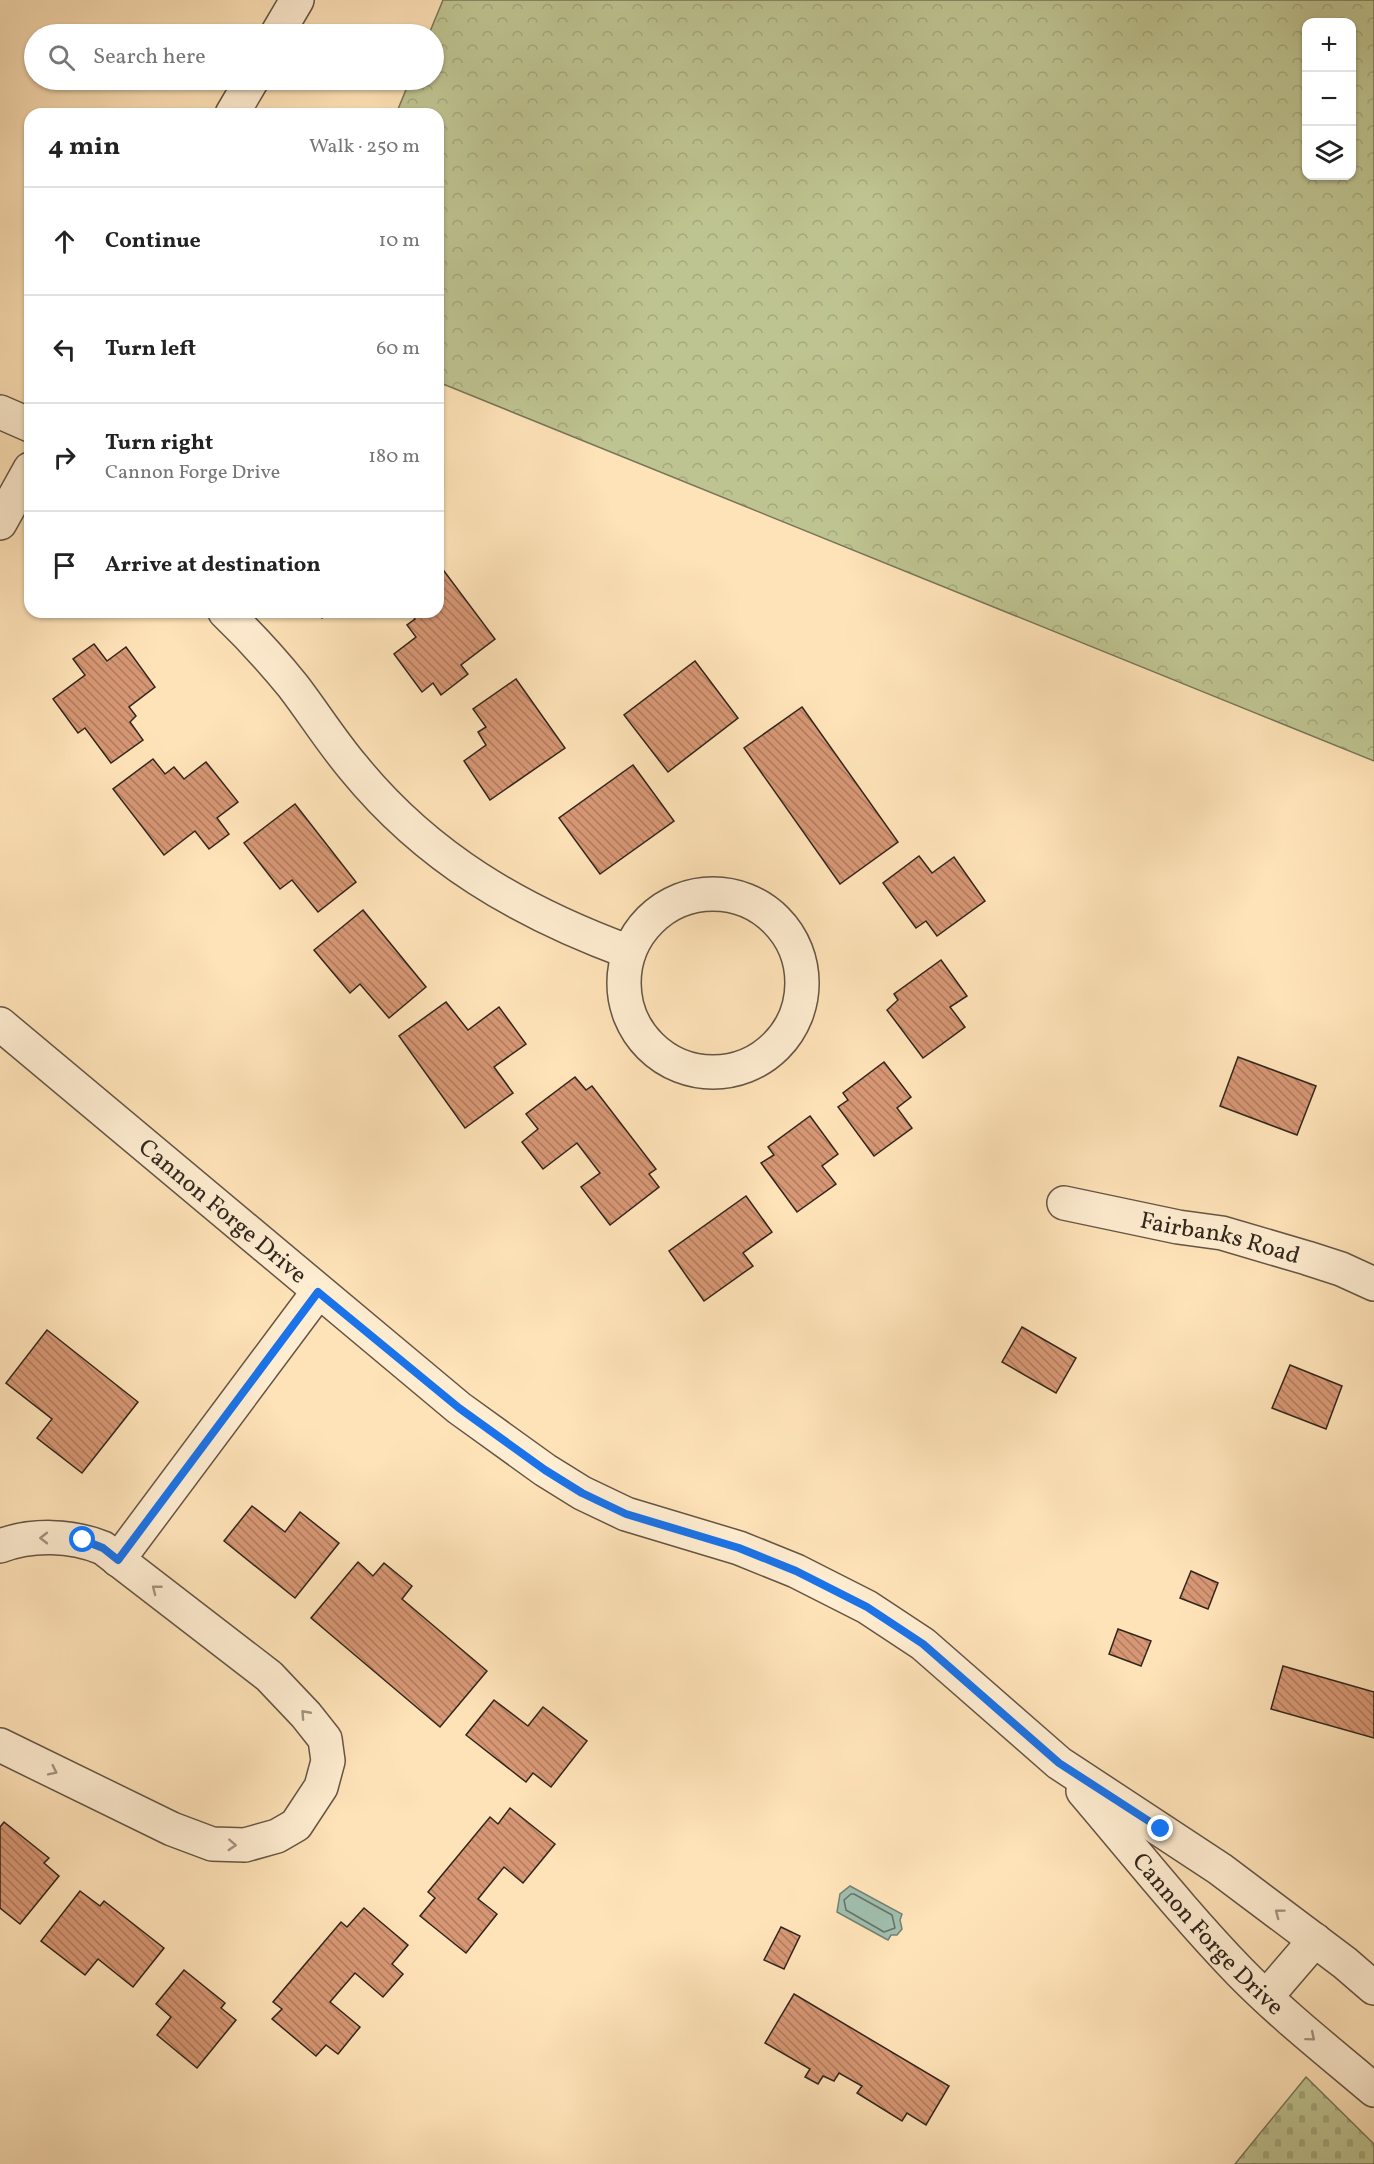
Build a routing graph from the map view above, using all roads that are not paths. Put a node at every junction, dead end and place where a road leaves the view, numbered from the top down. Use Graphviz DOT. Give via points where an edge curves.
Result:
graph roads {
  1 [pos="297,0"];
  2 [pos="283,24"];
  3 [pos="246,90"];
  4 [pos="236,108"];
  5 [pos="0,412"];
  6 [pos="24,422"];
  7 [pos="24,480"];
  8 [pos="0,523"];
  9 [pos="231,618"];
  10 [pos="629,952"];
  11 [pos="0,1024"];
  12 [pos="1064,1203"];
  13 [pos="1374,1284"];
  14 [pos="318,1292"];
  15 [pos="0,1546"];
  16 [pos="118,1560"];
  17 [pos="0,1746"];
  18 [pos="1059,1763"];
  19 [pos="1315,1940"];
  20 [pos="1374,1989"];
  21 [pos="1266,1997"];
  22 [pos="1374,2090"];
  1 -- 2 [label="street"];
  3 -- 4 [label="street"];
  5 -- 6 [label="street"];
  7 -- 8 [label="street"];
  9 -- 10 [label="street" via="280,671 352,767 393,812 449,861 506,898"];
  10 -- 10 [label="street" via="655,915 674,902 696,895 740,898 761,908 792,940 800,962 799,1007 777,1045 759,1059 740,1068 695,1071 656,1052 630,1017 624,995"];
  11 -- 14 [label="street, Cannon Forge Drive"];
  12 -- 13 [label="street, Fairbanks Road" via="1222,1233 1318,1262"];
  14 -- 16 [label="street"];
  14 -- 18 [label="street, Cannon Forge Drive" via="459,1408 582,1493 626,1514 796,1571 867,1607 923,1644"];
  16 -- 15 [label="street, one-way" via="83,1540 38,1538"];
  17 -- 16 [label="street, one-way" via="172,1829 212,1844 245,1845 277,1836 296,1825 309,1807 321,1787 328,1761 325,1739 269,1676"];
  19 -- 18 [label="street, Cannon Forge Drive, one-way" via="1210,1863"];
  18 -- 21 [label="street, Cannon Forge Drive" via="1197,1926"];
  19 -- 20 [label="street, Cannon Forge Drive"];
  19 -- 21 [label="street"];
  21 -- 22 [label="street, Cannon Forge Drive, one-way"];
}
